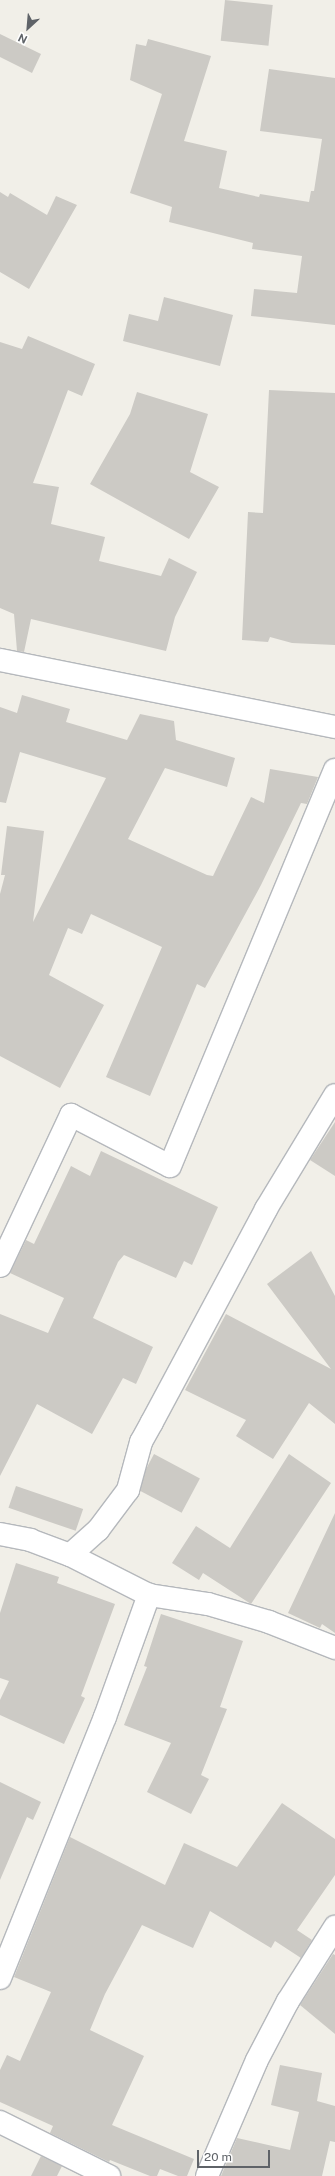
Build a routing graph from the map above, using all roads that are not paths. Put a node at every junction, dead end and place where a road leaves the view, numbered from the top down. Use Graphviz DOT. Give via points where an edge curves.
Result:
graph roads {
  1 [pos="0,660"];
  2 [pos="335,727"];
  3 [pos="335,770"];
  4 [pos="335,1095"];
  5 [pos="0,1266"];
  6 [pos="0,1534"];
  7 [pos="70,1555"];
  8 [pos="149,1595"];
  9 [pos="335,1648"];
  10 [pos="335,1927"];
  11 [pos="0,1978"];
  12 [pos="0,2122"];
  13 [pos="109,2176"];
  14 [pos="207,2176"];
  1 -- 2 [label="street"];
  3 -- 5 [label="street" via="170,1166 71,1115"];
  4 -- 7 [label="street" via="266,1209 141,1442 128,1490 98,1530"];
  6 -- 7 [label="street" via="30,1540"];
  7 -- 8 [label="street"];
  8 -- 9 [label="street" via="208,1604 269,1622"];
  8 -- 11 [label="street" via="105,1717"];
  10 -- 14 [label="street" via="318,1949 271,2034"];
  12 -- 13 [label="street"];
}
